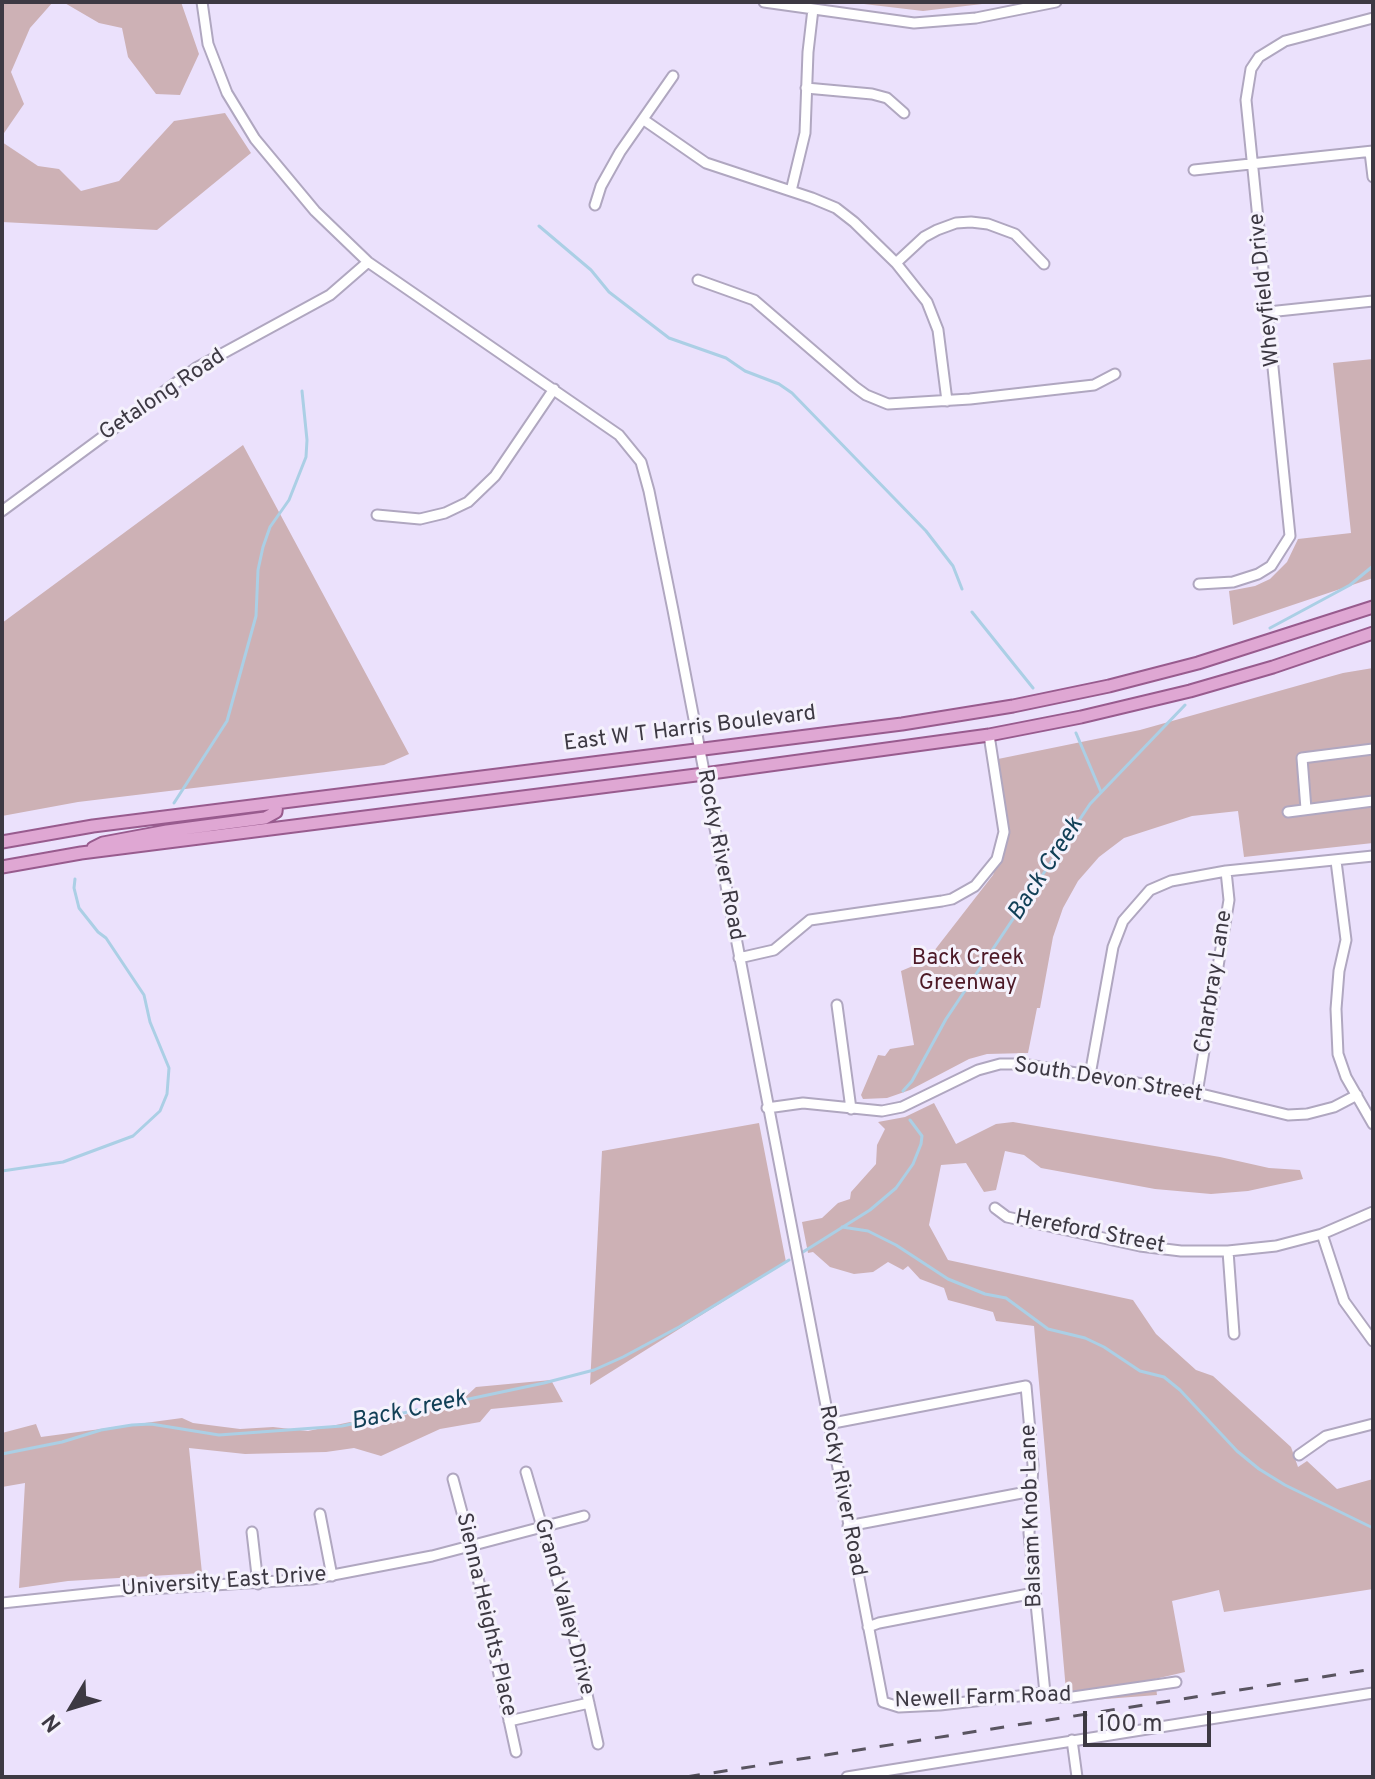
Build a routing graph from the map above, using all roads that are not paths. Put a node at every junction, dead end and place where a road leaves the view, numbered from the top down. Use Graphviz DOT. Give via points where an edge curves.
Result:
graph roads {
  1 [pos="202,2"];
  2 [pos="764,2"];
  3 [pos="1056,2"];
  4 [pos="813,9"];
  5 [pos="1373,18"];
  6 [pos="673,76"];
  7 [pos="806,88"];
  8 [pos="904,113"];
  9 [pos="644,120"];
  10 [pos="1372,151"];
  11 [pos="1253,164"];
  12 [pos="1194,170"];
  13 [pos="1373,177"];
  14 [pos="791,191"];
  15 [pos="595,205"];
  16 [pos="368,262"];
  17 [pos="896,263"];
  18 [pos="1044,264"];
  19 [pos="698,280"];
  20 [pos="1373,301"];
  21 [pos="1268,312"];
  22 [pos="1115,374"];
  23 [pos="554,389"];
  24 [pos="947,401"];
  25 [pos="2,511"];
  26 [pos="377,515"];
  27 [pos="1199,584"];
  28 [pos="1373,607"];
  29 [pos="1373,633"];
  30 [pos="989,735"];
  31 [pos="699,750"];
  32 [pos="1372,751"];
  33 [pos="704,774"];
  34 [pos="1373,801"];
  35 [pos="277,803"];
  36 [pos="1306,809"];
  37 [pos="1288,812"];
  38 [pos="2,842"];
  39 [pos="81,853"];
  40 [pos="1373,856"];
  41 [pos="1336,861"];
  42 [pos="2,867"];
  43 [pos="1226,871"];
  44 [pos="739,958"];
  45 [pos="837,1005"];
  46 [pos="1090,1075"];
  47 [pos="1197,1093"];
  48 [pos="1357,1095"];
  49 [pos="767,1108"];
  50 [pos="851,1109"];
  51 [pos="1373,1124"];
  52 [pos="995,1208"];
  53 [pos="1373,1212"];
  54 [pos="1322,1234"];
  55 [pos="1228,1251"];
  56 [pos="1234,1334"];
  57 [pos="1373,1341"];
  58 [pos="828,1424"];
  59 [pos="1373,1424"];
  60 [pos="1299,1455"];
  61 [pos="526,1472"];
  62 [pos="453,1479"];
  63 [pos="1032,1491"];
  64 [pos="320,1514"];
  65 [pos="584,1516"];
  66 [pos="848,1526"];
  67 [pos="542,1527"];
  68 [pos="252,1532"];
  69 [pos="471,1546"];
  70 [pos="332,1576"];
  71 [pos="258,1584"];
  72 [pos="1034,1593"];
  73 [pos="2,1603"];
  74 [pos="868,1627"];
  75 [pos="874,1657"];
  76 [pos="1176,1682"];
  77 [pos="1045,1693"];
  78 [pos="1373,1693"];
  79 [pos="589,1703"];
  80 [pos="509,1721"];
  81 [pos="1072,1740"];
  82 [pos="598,1744"];
  83 [pos="516,1752"];
  84 [pos="847,1777"];
  85 [pos="1077,1777"];
  1 -- 16 [label="street, Rocky River Road" via="208,44 240,117 303,197"];
  2 -- 4 [label="street"];
  3 -- 4 [label="street" via="976,18 914,23"];
  4 -- 7 [label="street"];
  5 -- 11 [label="street, Wheyfield Drive" via="1285,41 1259,57 1246,92"];
  6 -- 9 [label="street"];
  7 -- 8 [label="street" via="872,94 887,98"];
  7 -- 14 [label="street" via="805,133"];
  9 -- 14 [label="street" via="706,163"];
  9 -- 15 [label="street" via="607,175"];
  10 -- 11 [label="street"];
  10 -- 13 [label="street"];
  11 -- 12 [label="street"];
  11 -- 21 [label="street, Wheyfield Drive"];
  14 -- 17 [label="street" via="836,208"];
  16 -- 23 [label="street, Rocky River Road"];
  16 -- 25 [label="street, Getalong Road" via="330,295 187,375"];
  17 -- 18 [label="street" via="924,237 971,222 1015,234"];
  17 -- 24 [label="street" via="933,315"];
  19 -- 24 [label="street" via="754,300 878,401"];
  20 -- 21 [label="street"];
  21 -- 27 [label="street, Wheyfield Drive" via="1290,536 1271,566 1258,574"];
  22 -- 24 [label="street" via="1094,385"];
  23 -- 26 [label="street" via="495,476 468,502 420,519"];
  23 -- 31 [label="street, Rocky River Road" via="619,435 641,462"];
  28 -- 31 [label="main road, East W T Harris Boulevard" via="1232,654 1059,697"];
  29 -- 30 [label="main road, East W T Harris Boulevard" via="1190,691"];
  30 -- 33 [label="main road, East W T Harris Boulevard"];
  30 -- 44 [label="street" via="1004,832 997,859 975,886 952,899 810,920 774,950"];
  31 -- 33 [label="street, Rocky River Road"];
  31 -- 35 [label="main road, East W T Harris Boulevard"];
  32 -- 36 [label="street" via="1302,758"];
  33 -- 39 [label="main road, East W T Harris Boulevard"];
  33 -- 44 [label="street, Rocky River Road"];
  34 -- 36 [label="street"];
  35 -- 38 [label="main road, East W T Harris Boulevard"];
  35 -- 39 [label="main road" via="276,812 268,817 103,843"];
  36 -- 37 [label="street"];
  39 -- 42 [label="main road, East W T Harris Boulevard"];
  40 -- 41 [label="street"];
  41 -- 43 [label="street"];
  41 -- 48 [label="street" via="1346,940 1339,971 1338,1054"];
  43 -- 46 [label="street" via="1150,890 1123,921 1113,947"];
  43 -- 47 [label="street, Charbray Lane" via="1229,900"];
  44 -- 49 [label="street, Rocky River Road"];
  45 -- 50 [label="street"];
  46 -- 47 [label="street, South Devon Street"];
  46 -- 50 [label="street, South Devon Street" via="1000,1064 902,1107"];
  47 -- 48 [label="street, South Devon Street" via="1288,1115 1334,1107"];
  48 -- 51 [label="street"];
  49 -- 50 [label="street, South Devon Street" via="803,1103"];
  49 -- 58 [label="street, Rocky River Road"];
  52 -- 55 [label="street, Hereford Street" via="1007,1217 1140,1246"];
  53 -- 54 [label="street, Hereford Street"];
  54 -- 55 [label="street, Hereford Street"];
  54 -- 57 [label="street" via="1344,1301"];
  55 -- 56 [label="street"];
  58 -- 63 [label="street, Balsam Knob Lane" via="1026,1386"];
  58 -- 66 [label="street, Rocky River Road"];
  59 -- 60 [label="street" via="1326,1436"];
  61 -- 67 [label="street, Grand Valley Drive"];
  62 -- 69 [label="street, Sienna Heights Place"];
  63 -- 66 [label="street"];
  63 -- 72 [label="street, Balsam Knob Lane"];
  64 -- 70 [label="street"];
  65 -- 67 [label="street, University East Drive"];
  66 -- 74 [label="street, Rocky River Road"];
  67 -- 69 [label="street, University East Drive"];
  67 -- 79 [label="street, Grand Valley Drive"];
  68 -- 71 [label="street"];
  69 -- 70 [label="street, University East Drive"];
  69 -- 80 [label="street, Sienna Heights Place"];
  70 -- 71 [label="street, University East Drive"];
  71 -- 73 [label="street, University East Drive"];
  72 -- 74 [label="street"];
  72 -- 77 [label="street, Balsam Knob Lane"];
  74 -- 75 [label="street, Rocky River Road"];
  75 -- 77 [label="street, Newell Farm Road" via="883,1702 899,1707"];
  76 -- 77 [label="street, Newell Farm Road" via="1073,1697"];
  78 -- 81 [label="street"];
  79 -- 80 [label="street"];
  79 -- 82 [label="street, Grand Valley Drive"];
  80 -- 83 [label="street, Sienna Heights Place"];
  81 -- 84 [label="street"];
  81 -- 85 [label="street"];
}
